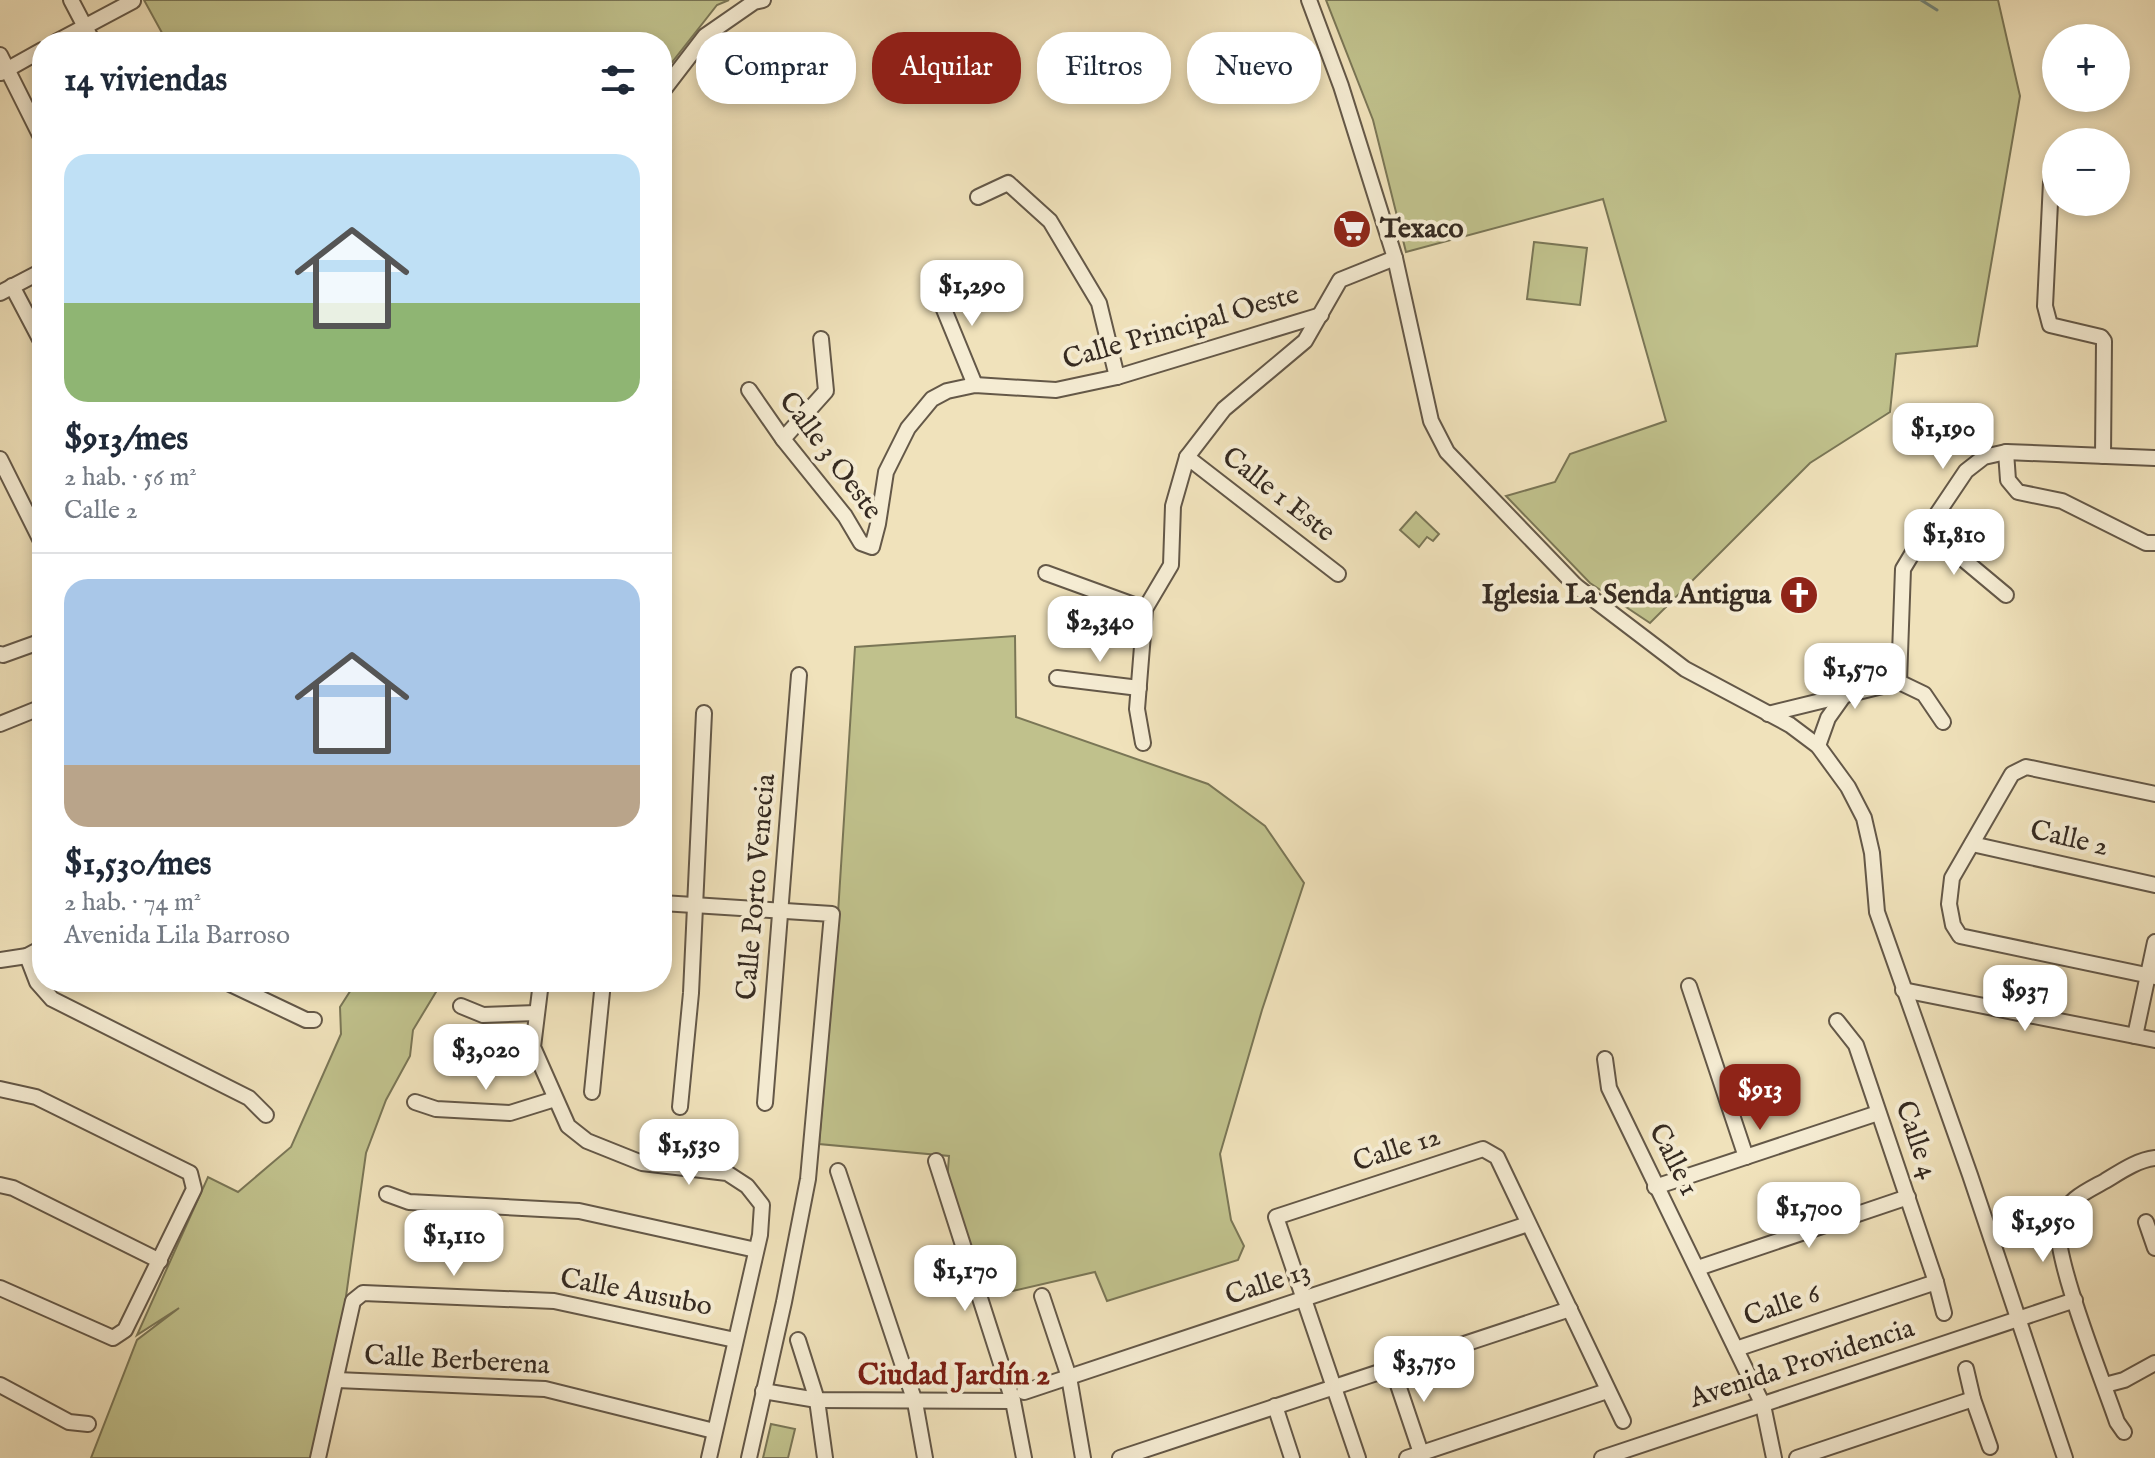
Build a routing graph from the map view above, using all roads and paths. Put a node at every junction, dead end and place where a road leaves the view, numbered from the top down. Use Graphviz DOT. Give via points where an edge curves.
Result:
graph roads {
  1 [pos="71,0"];
  2 [pos="763,0"];
  3 [pos="1309,0"];
  4 [pos="133,1"];
  5 [pos="85,26"];
  6 [pos="74,32"];
  7 [pos="88,32"];
  8 [pos="0,55"];
  9 [pos="32,56"];
  10 [pos="4,72"];
  11 [pos="672,79"];
  12 [pos="32,121"];
  13 [pos="978,197"];
  14 [pos="2049,216"];
  15 [pos="1395,258"];
  16 [pos="32,276"];
  17 [pos="934,285"];
  18 [pos="6,290"];
  19 [pos="1321,315"];
  20 [pos="32,328"];
  21 [pos="821,339"];
  22 [pos="1117,377"];
  23 [pos="975,385"];
  24 [pos="749,390"];
  25 [pos="783,439"];
  26 [pos="2006,452"];
  27 [pos="2103,456"];
  28 [pos="1187,457"];
  29 [pos="2155,458"];
  30 [pos="0,459"];
  31 [pos="32,523"];
  32 [pos="1927,529"];
  33 [pos="2155,543"];
  34 [pos="872,547"];
  35 [pos="1046,573"];
  36 [pos="1338,574"];
  37 [pos="2006,595"];
  38 [pos="1145,609"];
  39 [pos="32,645"];
  40 [pos="0,654"];
  41 [pos="799,675"];
  42 [pos="1057,678"];
  43 [pos="1899,682"];
  44 [pos="1139,688"];
  45 [pos="1845,694"];
  46 [pos="32,711"];
  47 [pos="704,713"];
  48 [pos="1768,714"];
  49 [pos="1943,722"];
  50 [pos="0,724"];
  51 [pos="1143,743"];
  52 [pos="1822,751"];
  53 [pos="2155,794"];
  54 [pos="1972,844"];
  55 [pos="2155,885"];
  56 [pos="672,904"];
  57 [pos="694,905"];
  58 [pos="782,911"];
  59 [pos="2155,942"];
  60 [pos="32,953"];
  61 [pos="27,956"];
  62 [pos="0,960"];
  63 [pos="32,969"];
  64 [pos="2152,976"];
  65 [pos="1689,986"];
  66 [pos="1903,990"];
  67 [pos="46,992"];
  68 [pos="247,992"];
  69 [pos="539,992"];
  70 [pos="602,992"];
  71 [pos="461,1006"];
  72 [pos="536,1013"];
  73 [pos="314,1020"];
  74 [pos="1837,1021"];
  75 [pos="2135,1036"];
  76 [pos="2155,1040"];
  77 [pos="1605,1059"];
  78 [pos="0,1089"];
  79 [pos="592,1092"];
  80 [pos="555,1099"];
  81 [pos="415,1102"];
  82 [pos="765,1103"];
  83 [pos="680,1107"];
  84 [pos="1878,1113"];
  85 [pos="266,1115"];
  86 [pos="1746,1157"];
  87 [pos="2155,1158"];
  88 [pos="936,1161"];
  89 [pos="838,1171"];
  90 [pos="0,1185"];
  91 [pos="1655,1187"];
  92 [pos="387,1194"];
  93 [pos="1908,1197"];
  94 [pos="2146,1222"];
  95 [pos="1528,1224"];
  96 [pos="2155,1248"];
  97 [pos="756,1250"];
  98 [pos="160,1261"];
  99 [pos="1698,1268"];
  100 [pos="1936,1282"];
  101 [pos="0,1288"];
  102 [pos="1042,1296"];
  103 [pos="1304,1299"];
  104 [pos="2075,1300"];
  105 [pos="1570,1309"];
  106 [pos="1944,1313"];
  107 [pos="2018,1319"];
  108 [pos="735,1340"];
  109 [pos="798,1340"];
  110 [pos="1736,1349"];
  111 [pos="2155,1363"];
  112 [pos="1392,1367"];
  113 [pos="1966,1369"];
  114 [pos="1069,1377"];
  115 [pos="337,1380"];
  116 [pos="0,1385"];
  117 [pos="2105,1385"];
  118 [pos="1333,1387"];
  119 [pos="763,1391"];
  120 [pos="1607,1391"];
  121 [pos="1018,1397"];
  122 [pos="1973,1399"];
  123 [pos="817,1400"];
  124 [pos="915,1402"];
  125 [pos="1763,1405"];
  126 [pos="1275,1406"];
  127 [pos="1623,1421"];
  128 [pos="88,1424"];
  129 [pos="714,1431"];
  130 [pos="2124,1432"];
  131 [pos="1990,1447"];
  132 [pos="1414,1455"];
  133 [pos="318,1458"];
  134 [pos="709,1458"];
  135 [pos="749,1458"];
  136 [pos="825,1458"];
  137 [pos="925,1458"];
  138 [pos="1024,1458"];
  139 [pos="1083,1458"];
  140 [pos="1120,1458"];
  141 [pos="1292,1458"];
  142 [pos="1358,1458"];
  143 [pos="1602,1458"];
  144 [pos="1774,1458"];
  145 [pos="1797,1458"];
  146 [pos="2065,1458"];
  1 -- 5 [label="street"];
  2 -- 11 [label="street" via="705,36"];
  3 -- 15 [label="street"];
  4 -- 5 [label="street"];
  5 -- 6 [label="street"];
  5 -- 7 [label="street"];
  8 -- 10 [label="street"];
  9 -- 10 [label="street"];
  10 -- 12 [label="street"];
  13 -- 22 [label="street" via="1008,183 1050,221 1099,303"];
  14 -- 27 [label="street" via="2045,306 2050,325 2104,341"];
  15 -- 19 [label="street" via="1340,280"];
  15 -- 48 [label="street" via="1431,421 1447,452 1576,586 1685,669"];
  16 -- 18 [label="street"];
  17 -- 23 [label="street"];
  18 -- 20 [label="street"];
  19 -- 22 [label="street, Calle Principal Oeste"];
  19 -- 28 [label="street" via="1305,341 1224,409"];
  21 -- 25 [label="street" via="826,391"];
  22 -- 23 [label="street, Calle Principal Oeste" via="1056,390"];
  23 -- 34 [label="street, Calle Principal Oeste" via="932,399 908,428 886,472"];
  24 -- 25 [label="street, Calle 3 Oeste"];
  25 -- 34 [label="street, Calle 3 Oeste" via="861,543"];
  26 -- 27 [label="street"];
  26 -- 32 [label="street" via="1984,457 1966,471"];
  26 -- 33 [label="street" via="2008,480 2018,492 2062,501"];
  27 -- 29 [label="street"];
  28 -- 36 [label="street, Calle 1 Este"];
  28 -- 38 [label="street" via="1173,506 1171,565"];
  30 -- 31 [label="street"];
  32 -- 37 [label="street"];
  32 -- 43 [label="street" via="1903,569"];
  35 -- 38 [label="street"];
  38 -- 44 [label="street"];
  39 -- 40 [label="street"];
  41 -- 58 [label="street, Calle Porto Venecia"];
  42 -- 44 [label="street"];
  43 -- 45 [label="street"];
  43 -- 49 [label="street" via="1924,694"];
  44 -- 51 [label="street"];
  45 -- 48 [label="street"];
  45 -- 52 [label="street" via="1828,718"];
  46 -- 50 [label="street"];
  47 -- 57 [label="street"];
  48 -- 52 [label="street"];
  52 -- 66 [label="street" via="1864,818 1877,912"];
  53 -- 54 [label="street" via="2026,767 2012,774"];
  54 -- 55 [label="street, Calle 2"];
  54 -- 64 [label="street" via="1952,878 1949,904 1960,936"];
  56 -- 57 [label="street"];
  57 -- 58 [label="street"];
  57 -- 83 [label="street"];
  58 -- 82 [label="street, Calle Porto Venecia"];
  58 -- 119 [label="street" via="832,914 808,1179"];
  59 -- 64 [label="street"];
  60 -- 61 [label="street"];
  61 -- 62 [label="street"];
  61 -- 63 [label="street"];
  64 -- 75 [label="street"];
  65 -- 86 [label="street"];
  66 -- 75 [label="street"];
  66 -- 107 [label="street"];
  67 -- 85 [label="street" via="249,1098"];
  68 -- 73 [label="street"];
  69 -- 72 [label="street"];
  70 -- 79 [label="street"];
  71 -- 72 [label="street" via="483,1015"];
  72 -- 80 [label="street" via="533,1047"];
  74 -- 84 [label="street, Calle 4" via="1856,1045"];
  75 -- 76 [label="street"];
  77 -- 91 [label="street, Calle 1" via="1609,1088"];
  78 -- 98 [label="street" via="36,1097 190,1173 194,1189"];
  80 -- 81 [label="street" via="510,1113 436,1109"];
  80 -- 97 [label="street" via="568,1126 587,1141 642,1163 727,1173 747,1186 762,1205"];
  84 -- 86 [label="street"];
  84 -- 93 [label="street, Calle 4"];
  86 -- 91 [label="street"];
  87 -- 104 [label="street" via="2134,1164 2067,1206 2057,1234"];
  88 -- 121 [label="street"];
  89 -- 124 [label="street"];
  90 -- 98 [label="street"];
  91 -- 99 [label="street, Calle 1"];
  92 -- 97 [label="street" via="409,1202 579,1211"];
  93 -- 99 [label="street"];
  93 -- 100 [label="street, Calle 4"];
  94 -- 96 [label="street"];
  95 -- 103 [label="street, Calle 13"];
  95 -- 103 [label="street, Calle 12" via="1497,1157 1483,1149 1276,1217"];
  95 -- 105 [label="street, Calle 12"];
  97 -- 108 [label="street"];
  98 -- 101 [label="street" via="125,1330 113,1338"];
  99 -- 110 [label="street, Calle 1"];
  100 -- 106 [label="street, Calle 4"];
  100 -- 110 [label="street, Calle 6"];
  102 -- 114 [label="street"];
  103 -- 114 [label="street, Calle 13"];
  103 -- 118 [label="street, Calle 12"];
  104 -- 107 [label="street, Avenida Providencia"];
  104 -- 117 [label="street"];
  105 -- 112 [label="street"];
  105 -- 120 [label="street, Calle 12"];
  107 -- 125 [label="street, Avenida Providencia"];
  107 -- 146 [label="street"];
  108 -- 115 [label="street, Calle Ausubo" via="554,1301 363,1293 353,1301"];
  108 -- 129 [label="street"];
  109 -- 123 [label="street"];
  110 -- 125 [label="street, Calle 1"];
  111 -- 117 [label="street"];
  112 -- 118 [label="street"];
  112 -- 132 [label="street"];
  113 -- 122 [label="street"];
  114 -- 121 [label="street, Calle 13"];
  114 -- 139 [label="street"];
  115 -- 129 [label="street, Calle Berberena" via="545,1389"];
  115 -- 133 [label="street, Calle Ausubo"];
  116 -- 128 [label="street" via="69,1422"];
  117 -- 130 [label="street"];
  118 -- 126 [label="street"];
  118 -- 142 [label="street, Calle 12"];
  119 -- 123 [label="street, Calle 13"];
  119 -- 135 [label="street"];
  120 -- 127 [label="street, Calle 12"];
  120 -- 132 [label="street"];
  121 -- 124 [label="street, Calle 13"];
  121 -- 138 [label="street"];
  122 -- 131 [label="street"];
  122 -- 145 [label="street"];
  123 -- 124 [label="street, Calle 13"];
  123 -- 136 [label="street"];
  124 -- 137 [label="street"];
  125 -- 143 [label="street, Avenida Providencia"];
  125 -- 144 [label="street, Calle 1"];
  126 -- 140 [label="street"];
  126 -- 141 [label="street"];
  129 -- 134 [label="street"];
}
